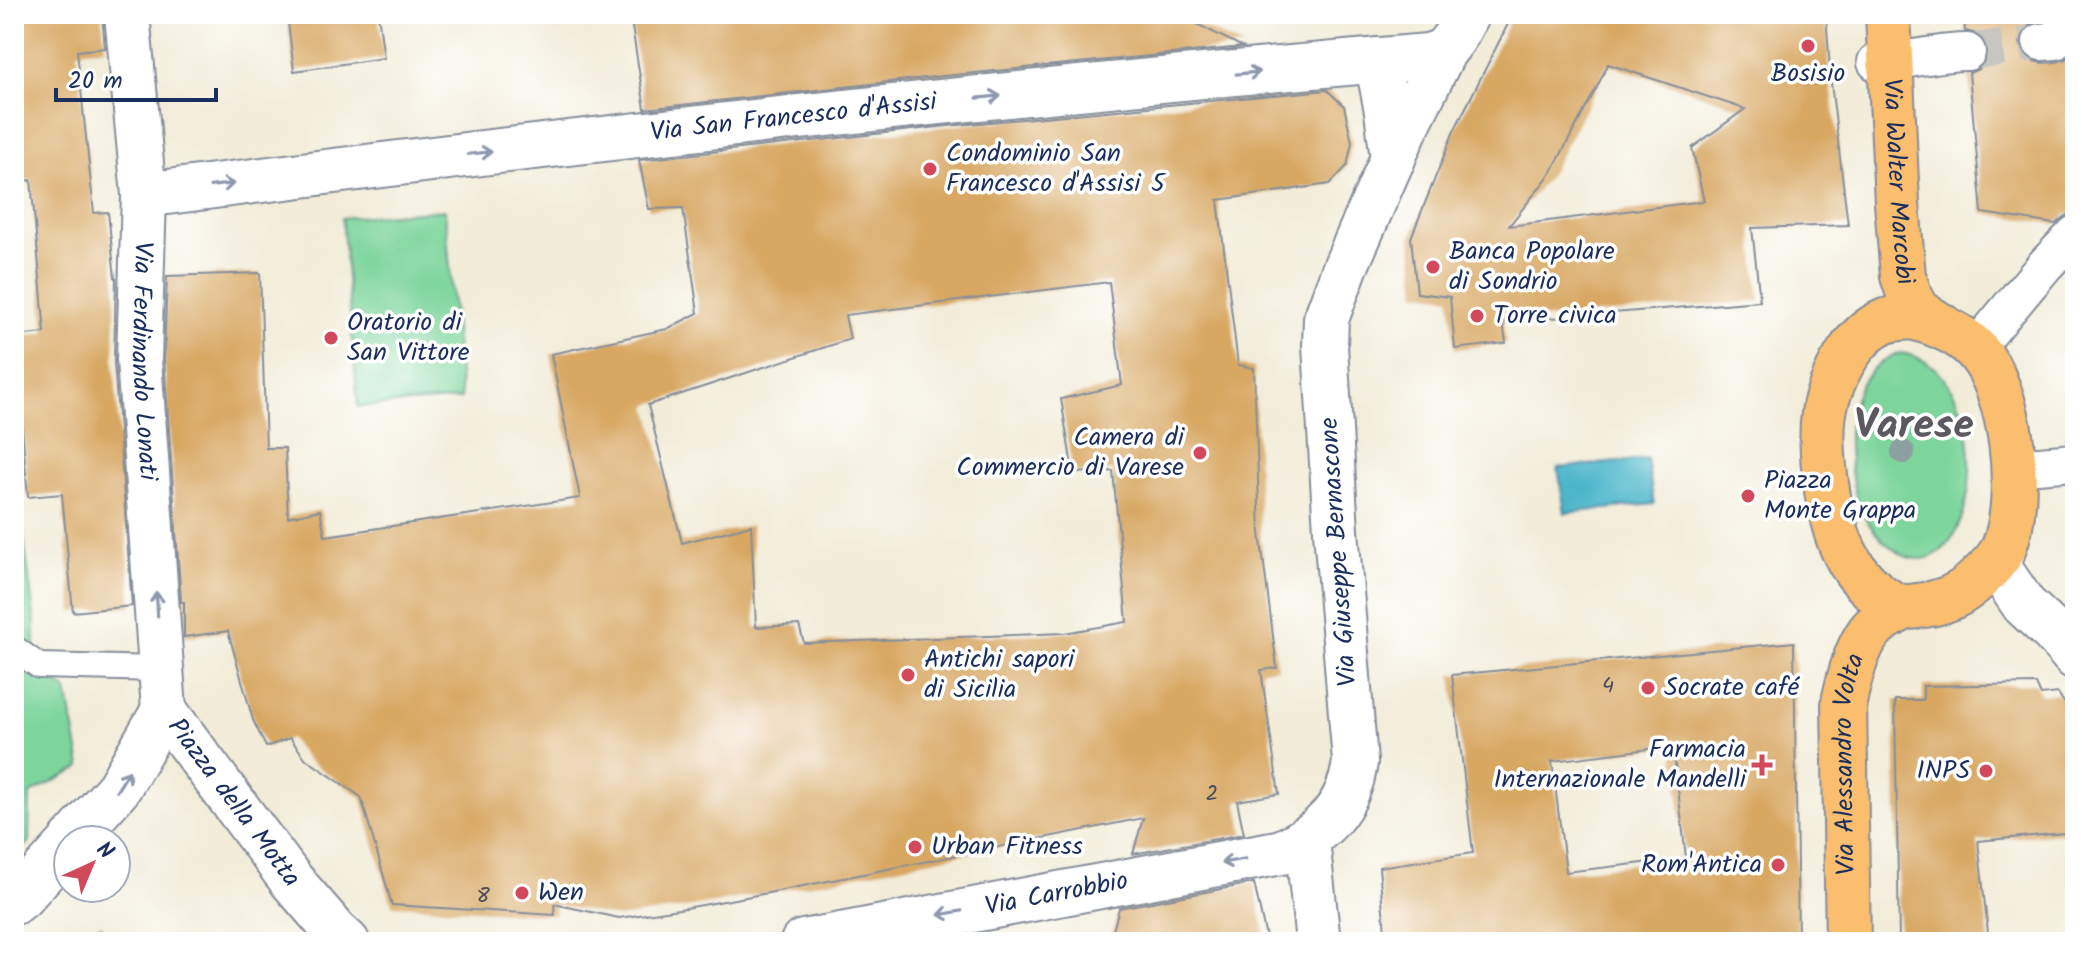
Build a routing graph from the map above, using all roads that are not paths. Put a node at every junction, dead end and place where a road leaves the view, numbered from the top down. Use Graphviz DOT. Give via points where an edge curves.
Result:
graph roads {
  1 [pos="127,14"];
  2 [pos="1467,14"];
  3 [pos="1873,14"];
  4 [pos="1888,14"];
  5 [pos="2073,14"];
  6 [pos="2041,42"];
  7 [pos="1444,51"];
  8 [pos="1967,52"];
  9 [pos="1377,60"];
  10 [pos="1883,62"];
  11 [pos="1393,159"];
  12 [pos="144,195"];
  13 [pos="2075,234"];
  14 [pos="1880,323"];
  15 [pos="1961,340"];
  16 [pos="2075,462"];
  17 [pos="2014,467"];
  18 [pos="2003,550"];
  19 [pos="1958,595"];
  20 [pos="2024,605"];
  21 [pos="1904,607"];
  22 [pos="14,648"];
  23 [pos="2075,657"];
  24 [pos="162,689"];
  25 [pos="86,824"];
  26 [pos="1307,840"];
  27 [pos="52,862"];
  28 [pos="14,902"];
  29 [pos="347,942"];
  30 [pos="803,942"];
  31 [pos="1318,942"];
  32 [pos="1848,942"];
  1 -- 12 [label="street, Via Ferdinando Lonati"];
  2 -- 7 [label="street, Via Giuseppe Bernascone"];
  3 -- 10 [label="main road, Via Walter Marcobi"];
  4 -- 10 [label="main road, Via Walter Marcobi"];
  5 -- 6 [label="street" via="2055,41"];
  7 -- 9 [label="street, Via San Francesco d'Assisi"];
  7 -- 11 [label="street, Via Giuseppe Bernascone"];
  8 -- 10 [label="street"];
  9 -- 11 [label="street"];
  12 -- 9 [label="street, Via San Francesco d'Assisi, one-way" via="912,104"];
  10 -- 14 [label="main road, Via Walter Marcobi"];
  10 -- 15 [label="main road, Via Walter Marcobi" via="1903,276 1918,311"];
  11 -- 26 [label="street, Via Giuseppe Bernascone" via="1326,319 1355,762 1339,808"];
  24 -- 12 [label="street, Via Ferdinando Lonati, one-way" via="139,360"];
  13 -- 15 [label="street"];
  14 -- 15 [label="main road" via="1912,317"];
  14 -- 21 [label="main road" via="1856,342 1827,400 1824,470 1844,552 1862,580 1885,600"];
  15 -- 17 [label="main road" via="1995,378"];
  16 -- 17 [label="street"];
  17 -- 18 [label="main road"];
  18 -- 19 [label="main road"];
  18 -- 20 [label="street" via="1998,567"];
  19 -- 20 [label="street" via="1979,594"];
  19 -- 21 [label="main road"];
  20 -- 23 [label="street"];
  21 -- 32 [label="main road, Via Alessandro Volta" via="1874,626 1844,702"];
  22 -- 24 [label="lane" via="39,666"];
  25 -- 24 [label="street, Piazza della Motta, one-way" via="118,789"];
  24 -- 29 [label="street, Piazza della Motta" via="292,881"];
  26 -- 30 [label="street, Via Carrobbio, one-way" via="1282,852"];
  26 -- 31 [label="street"];
  27 -- 28 [label="street"];
}
